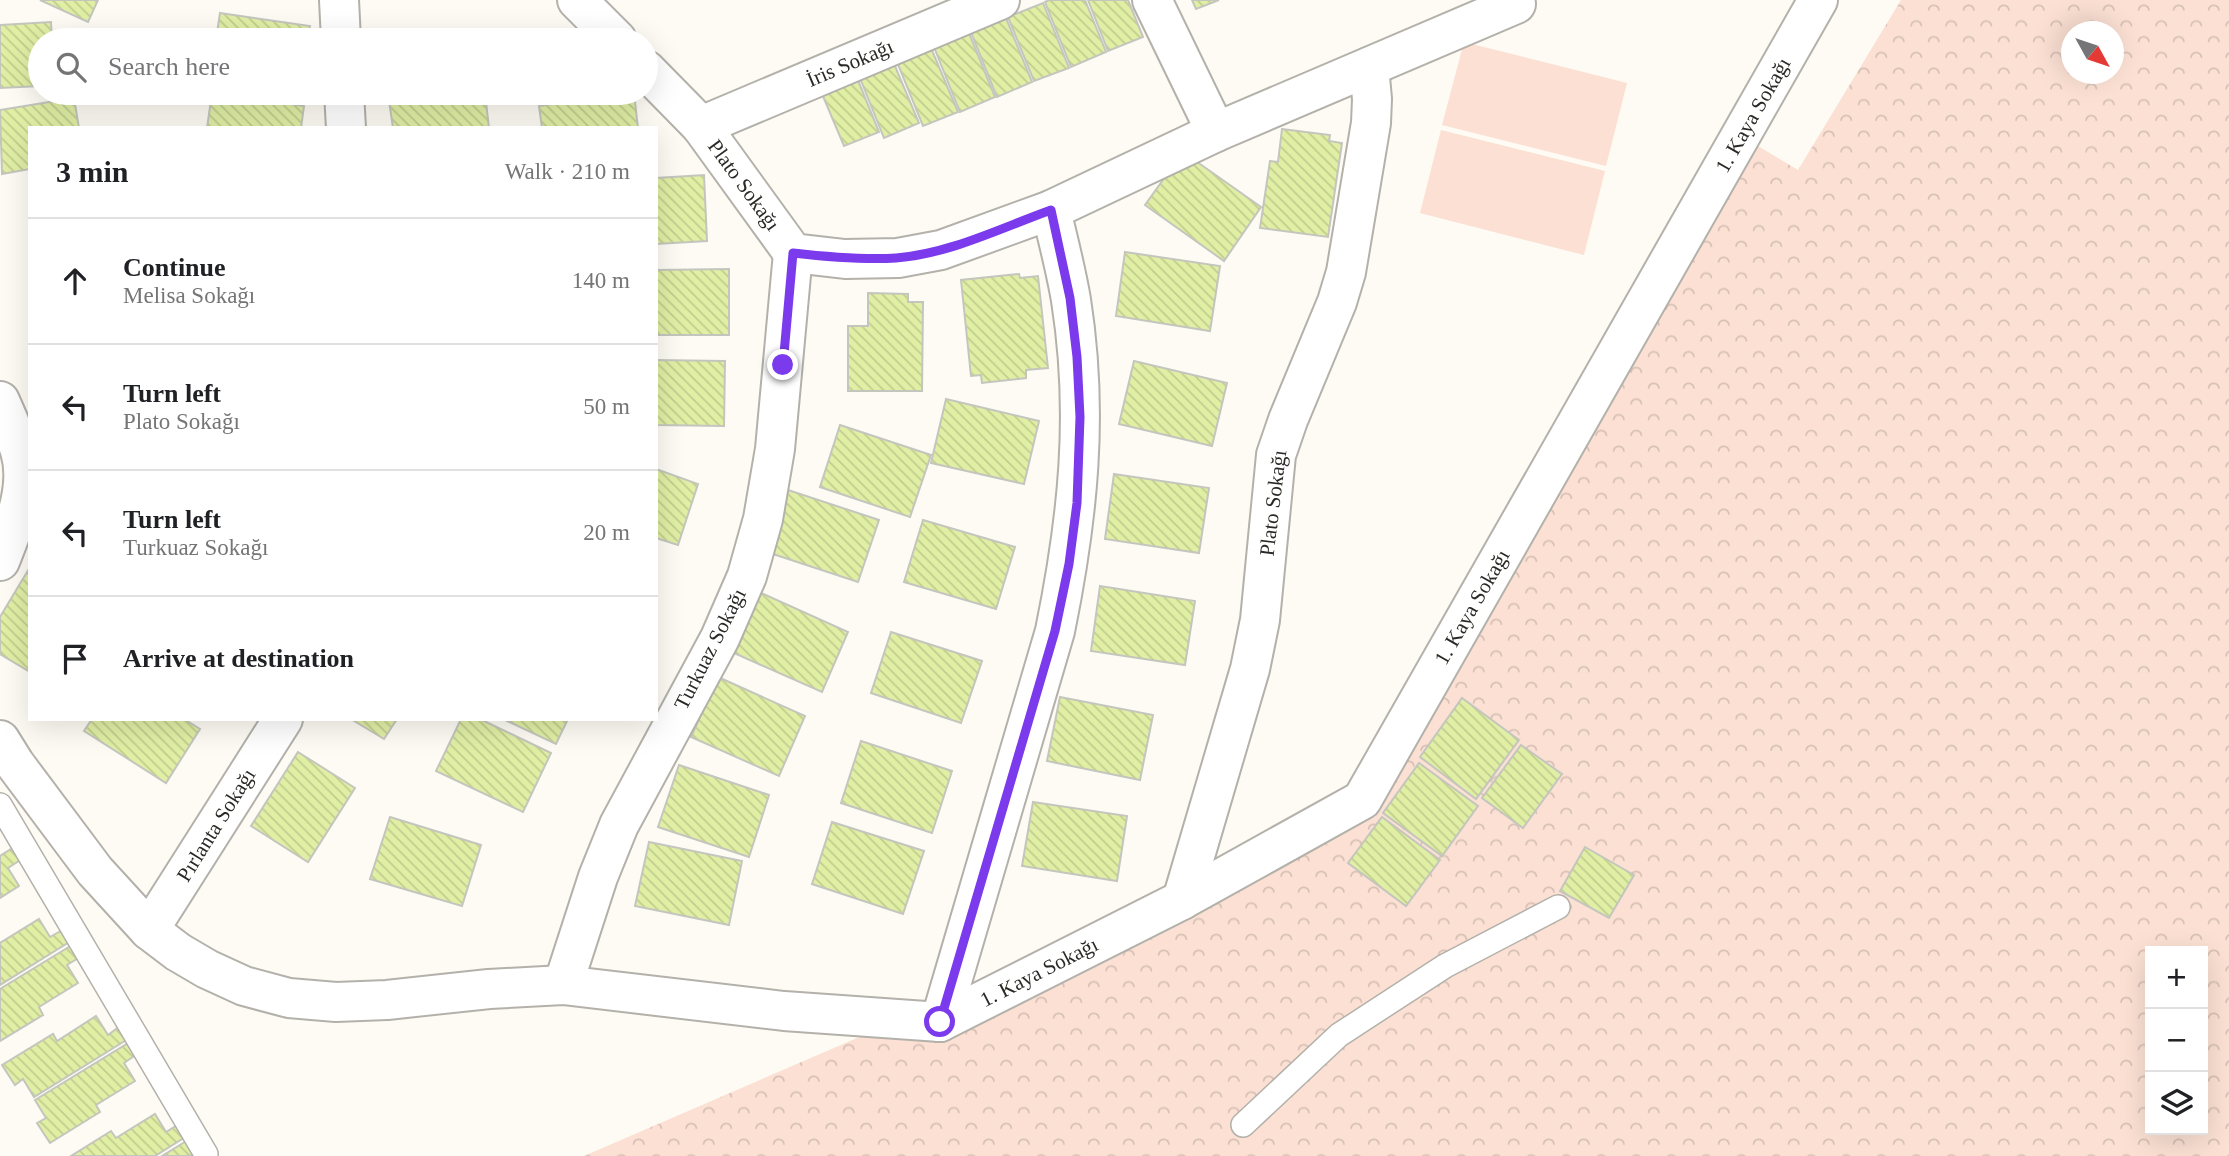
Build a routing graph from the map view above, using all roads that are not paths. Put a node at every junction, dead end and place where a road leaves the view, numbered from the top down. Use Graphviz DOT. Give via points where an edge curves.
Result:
graph roads {
  1 [pos="339,0"];
  2 [pos="577,0"];
  3 [pos="1000,0"];
  4 [pos="1152,0"];
  5 [pos="1818,0"];
  6 [pos="1517,2"];
  7 [pos="340,28"];
  8 [pos="605,28"];
  9 [pos="1369,68"];
  10 [pos="658,82"];
  11 [pos="345,105"];
  12 [pos="346,126"];
  13 [pos="701,126"];
  14 [pos="1216,132"];
  15 [pos="1051,210"];
  16 [pos="793,253"];
  17 [pos="0,401"];
  18 [pos="0,561"];
  19 [pos="282,721"];
  20 [pos="0,740"];
  21 [pos="0,805"];
  22 [pos="1182,900"];
  23 [pos="1558,908"];
  24 [pos="149,930"];
  25 [pos="563,985"];
  26 [pos="940,1022"];
  27 [pos="1243,1125"];
  28 [pos="206,1154"];
  1 -- 7 [label="street"];
  2 -- 8 [label="street"];
  3 -- 13 [label="street, İris Sokağı"];
  4 -- 14 [label="street"];
  5 -- 22 [label="street, 1. Kaya Sokağı" via="1362,800"];
  6 -- 9 [label="street, Plato Sokağı"];
  9 -- 14 [label="street, Plato Sokağı"];
  9 -- 22 [label="street, Plato Sokağı" via="1371,123 1346,272 1276,455 1260,620 1250,669"];
  10 -- 13 [label="street, Plato Sokağı"];
  11 -- 12 [label="street"];
  13 -- 16 [label="street, Plato Sokağı"];
  14 -- 15 [label="street, Plato Sokağı"];
  15 -- 16 [label="street, Plato Sokağı" via="941,250 898,258 845,259"];
  15 -- 26 [label="street" via="1070,298 1078,369 1077,503 1069,564 1055,631"];
  16 -- 25 [label="street, Turkuaz Sokağı" via="775,450 747,576 720,638 619,825"];
  17 -- 18 [label="street" via="21,453 23,477 13,529"];
  19 -- 24 [label="street, Pırlanta Sokağı"];
  20 -- 24 [label="street" via="95,871"];
  21 -- 28 [label="lane"];
  22 -- 26 [label="street, 1. Kaya Sokağı"];
  23 -- 27 [label="lane" via="1445,966 1339,1035"];
  24 -- 25 [label="street" via="207,969 244,986 289,998 349,1002"];
  25 -- 26 [label="street" via="785,1011"];
}
